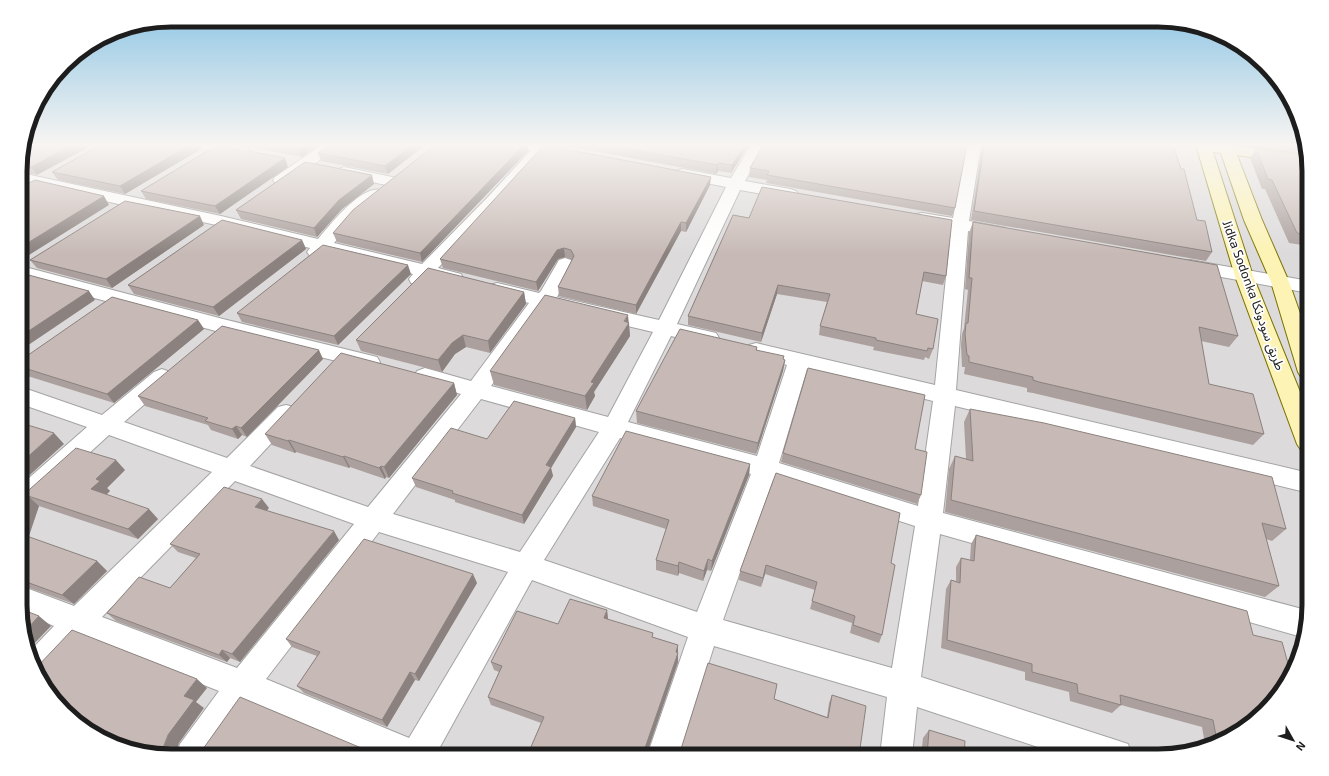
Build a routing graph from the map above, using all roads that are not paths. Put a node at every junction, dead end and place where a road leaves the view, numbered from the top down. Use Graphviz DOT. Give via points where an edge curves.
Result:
graph roads {
  1 [pos="275,181"];
  2 [pos="391,181"];
  3 [pos="509,181"];
  4 [pos="720,181"];
  5 [pos="737,181"];
  6 [pos="968,181"];
  7 [pos="1213,181"];
  8 [pos="1239,181"];
  9 [pos="27,184"];
  10 [pos="735,184"];
  11 [pos="147,190"];
  12 [pos="266,190"];
  13 [pos="805,197"];
  14 [pos="127,202"];
  15 [pos="240,208"];
  16 [pos="107,215"];
  17 [pos="906,215"];
  18 [pos="221,221"];
  19 [pos="960,225"];
  20 [pos="202,235"];
  21 [pos="1014,235"];
  22 [pos="323,246"];
  23 [pos="300,264"];
  24 [pos="565,264"];
  25 [pos="1175,264"];
  26 [pos="27,268"];
  27 [pos="427,271"];
  28 [pos="1244,276"];
  29 [pos="1280,282"];
  30 [pos="133,283"];
  31 [pos="1302,286"];
  32 [pos="404,293"];
  33 [pos="114,297"];
  34 [pos="542,299"];
  35 [pos="96,310"];
  36 [pos="232,319"];
  37 [pos="665,327"];
  38 [pos="359,338"];
  39 [pos="205,341"];
  40 [pos="1302,352"];
  41 [pos="342,355"];
  42 [pos="799,361"];
  43 [pos="175,367"];
  44 [pos="325,372"];
  45 [pos="476,390"];
  46 [pos="945,395"];
  47 [pos="27,397"];
  48 [pos="298,401"];
  49 [pos="106,424"];
  50 [pos="1302,426"];
  51 [pos="614,428"];
  52 [pos="765,468"];
  53 [pos="232,470"];
  54 [pos="1302,481"];
  55 [pos="27,495"];
  56 [pos="372,519"];
  57 [pos="929,520"];
  58 [pos="526,566"];
  59 [pos="27,601"];
  60 [pos="78,621"];
  61 [pos="1301,623"];
  62 [pos="705,629"];
  63 [pos="39,663"];
  64 [pos="242,685"];
  65 [pos="904,687"];
  66 [pos="197,749"];
  67 [pos="395,749"];
  68 [pos="421,749"];
  69 [pos="666,749"];
  70 [pos="897,749"];
  71 [pos="1094,749"];
  1 -- 12 [label="street"];
  2 -- 22 [label="street" via="349,214"];
  3 -- 27 [label="street"];
  4 -- 10 [label="street"];
  5 -- 10 [label="street"];
  6 -- 19 [label="street"];
  7 -- 28 [label="main road, Jidka Sodonka طريق سودونكا"];
  8 -- 29 [label="main road, Jidka Sodonka طريق سودونكا"];
  9 -- 14 [label="street"];
  10 -- 13 [label="street"];
  10 -- 37 [label="street"];
  11 -- 14 [label="street"];
  14 -- 16 [label="street"];
  14 -- 18 [label="street"];
  15 -- 18 [label="street"];
  17 -- 19 [label="street"];
  18 -- 20 [label="street"];
  18 -- 22 [label="street"];
  19 -- 21 [label="street"];
  19 -- 46 [label="street"];
  22 -- 23 [label="street"];
  22 -- 27 [label="street"];
  24 -- 34 [label="street" via="549,295"];
  25 -- 28 [label="street"];
  26 -- 33 [label="street"];
  27 -- 32 [label="street"];
  27 -- 34 [label="street"];
  28 -- 29 [label="street"];
  28 -- 50 [label="main road, Jidka Sodonka طريق سودونكا"];
  29 -- 31 [label="street"];
  29 -- 40 [label="main road, Jidka Sodonka طريق سودونكا"];
  30 -- 33 [label="street"];
  33 -- 35 [label="street"];
  33 -- 36 [label="street"];
  34 -- 37 [label="street"];
  34 -- 45 [label="street"];
  36 -- 39 [label="street"];
  36 -- 41 [label="street"];
  37 -- 42 [label="street"];
  37 -- 51 [label="street"];
  38 -- 41 [label="street"];
  41 -- 44 [label="street"];
  41 -- 45 [label="street"];
  42 -- 46 [label="street"];
  42 -- 52 [label="street"];
  43 -- 49 [label="street"];
  45 -- 51 [label="street"];
  45 -- 56 [label="street"];
  46 -- 54 [label="street"];
  46 -- 57 [label="street"];
  47 -- 49 [label="street"];
  48 -- 53 [label="street"];
  49 -- 53 [label="street"];
  49 -- 55 [label="street"];
  51 -- 52 [label="street"];
  51 -- 58 [label="street"];
  52 -- 57 [label="street"];
  52 -- 62 [label="street"];
  53 -- 56 [label="street"];
  53 -- 60 [label="street"];
  56 -- 58 [label="street"];
  56 -- 64 [label="street"];
  57 -- 61 [label="street"];
  57 -- 65 [label="street"];
  58 -- 62 [label="street"];
  58 -- 68 [label="street"];
  59 -- 60 [label="street"];
  60 -- 63 [label="street"];
  60 -- 64 [label="street"];
  62 -- 65 [label="street"];
  62 -- 69 [label="street"];
  64 -- 66 [label="street"];
  64 -- 67 [label="street"];
  65 -- 70 [label="street"];
  65 -- 71 [label="street"];
}
